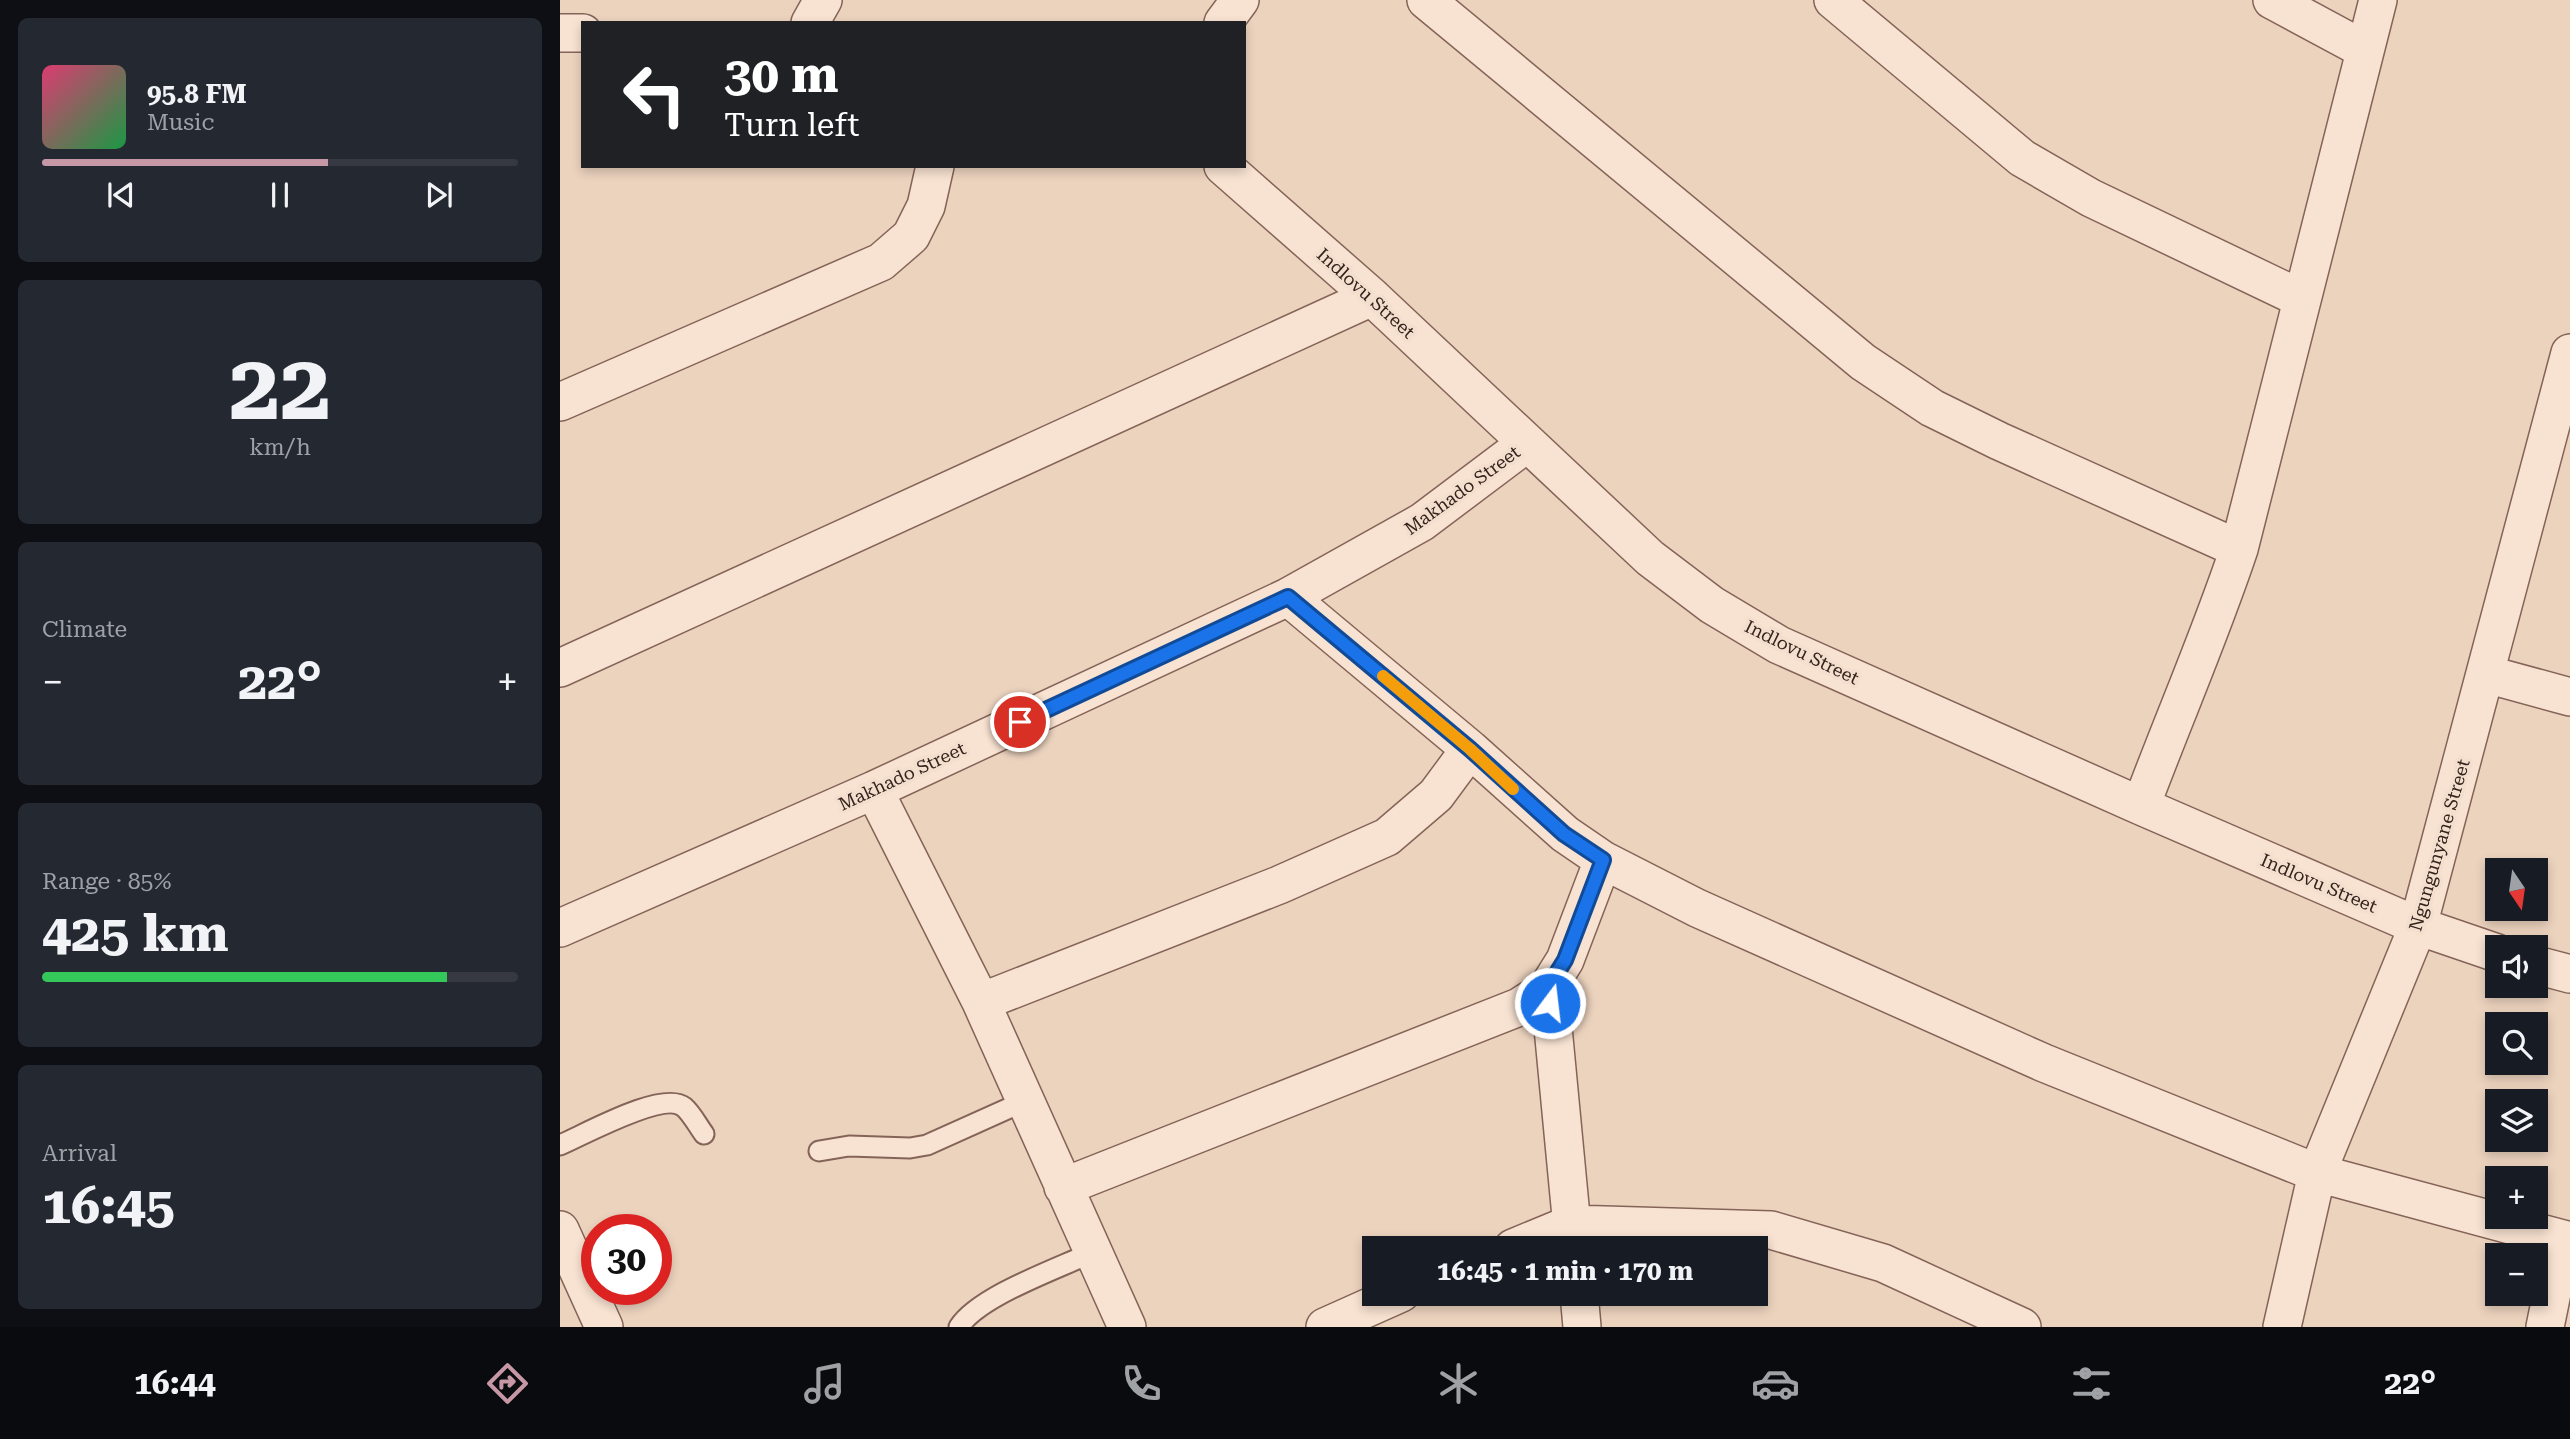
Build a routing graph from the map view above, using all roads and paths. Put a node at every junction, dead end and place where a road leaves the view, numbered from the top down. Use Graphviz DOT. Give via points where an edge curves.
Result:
graph roads {
  1 [pos="823,0"];
  2 [pos="1240,0"];
  3 [pos="1426,0"];
  4 [pos="1833,0"];
  5 [pos="2272,0"];
  6 [pos="2378,0"];
  7 [pos="811,21"];
  8 [pos="1224,21"];
  9 [pos="560,33"];
  10 [pos="581,33"];
  11 [pos="2365,50"];
  12 [pos="934,168"];
  13 [pos="1225,168"];
  14 [pos="1372,296"];
  15 [pos="2302,299"];
  16 [pos="2570,353"];
  17 [pos="560,402"];
  18 [pos="1527,443"];
  19 [pos="2239,549"];
  20 [pos="1288,597"];
  21 [pos="560,668"];
  22 [pos="2486,674"];
  23 [pos="2570,697"];
  24 [pos="1470,749"];
  25 [pos="874,790"];
  26 [pos="2141,806"];
  27 [pos="1603,860"];
  28 [pos="2418,926"];
  29 [pos="560,928"];
  30 [pos="2485,949"];
  31 [pos="2548,968"];
  32 [pos="2570,974"];
  33 [pos="1547,989"];
  34 [pos="981,1002"];
  35 [pos="1025,1101"];
  36 [pos="704,1134"];
  37 [pos="560,1145"];
  38 [pos="818,1151"];
  39 [pos="2316,1173"];
  40 [pos="1063,1187"];
  41 [pos="560,1230"];
  42 [pos="1572,1236"];
  43 [pos="2567,1240"];
  44 [pos="1093,1252"];
  45 [pos="1372,1306"];
  46 [pos="1581,1306"];
  47 [pos="604,1327"];
  48 [pos="959,1327"];
  49 [pos="1127,1327"];
  50 [pos="1325,1327"];
  51 [pos="1583,1327"];
  52 [pos="2022,1327"];
  53 [pos="2282,1327"];
  54 [pos="2545,1327"];
  1 -- 7 [label="street"];
  2 -- 8 [label="street"];
  3 -- 19 [label="street" via="1863,362 1932,408 1988,436"];
  4 -- 15 [label="street" via="2022,158 2091,198"];
  5 -- 11 [label="street"];
  6 -- 11 [label="street"];
  9 -- 10 [label="street"];
  11 -- 15 [label="street"];
  12 -- 17 [label="street" via="926,206 911,236 881,262"];
  13 -- 14 [label="street, Indlovu Street"];
  14 -- 18 [label="street, Indlovu Street"];
  14 -- 21 [label="street"];
  15 -- 19 [label="street"];
  16 -- 22 [label="street, Ngungunyane Street"];
  18 -- 20 [label="street, Makhado Street" via="1422,522"];
  18 -- 26 [label="street, Indlovu Street" via="1650,558 1745,625 1779,645"];
  19 -- 26 [label="street"];
  20 -- 24 [label="street"];
  20 -- 25 [label="street, Makhado Street"];
  22 -- 23 [label="street"];
  22 -- 28 [label="street, Ngungunyane Street"];
  24 -- 27 [label="street" via="1564,834"];
  24 -- 34 [label="street" via="1437,795 1387,837 1279,885"];
  25 -- 29 [label="street, Makhado Street"];
  25 -- 34 [label="street"];
  26 -- 28 [label="street, Indlovu Street"];
  27 -- 33 [label="street" via="1565,960"];
  27 -- 39 [label="street" via="1697,908 2044,1063"];
  28 -- 30 [label="street, Indlovu Street"];
  28 -- 39 [label="street, Ngungunyane Street"];
  31 -- 32 [label="street"];
  33 -- 40 [label="street" via="1519,1007"];
  33 -- 42 [label="street"];
  34 -- 35 [label="street"];
  35 -- 38 [label="lane" via="927,1145"];
  35 -- 40 [label="street"];
  36 -- 37 [label="lane" via="683,1107 671,1102 653,1104"];
  39 -- 43 [label="street"];
  39 -- 53 [label="street, Ngungunyane Street"];
  40 -- 44 [label="street"];
  41 -- 47 [label="street"];
  42 -- 52 [label="street" via="1771,1230 1883,1263"];
  43 -- 54 [label="street"];
  44 -- 48 [label="lane" via="983,1303"];
  44 -- 49 [label="street"];
  45 -- 50 [label="street"];
  46 -- 51 [label="street"];
}
